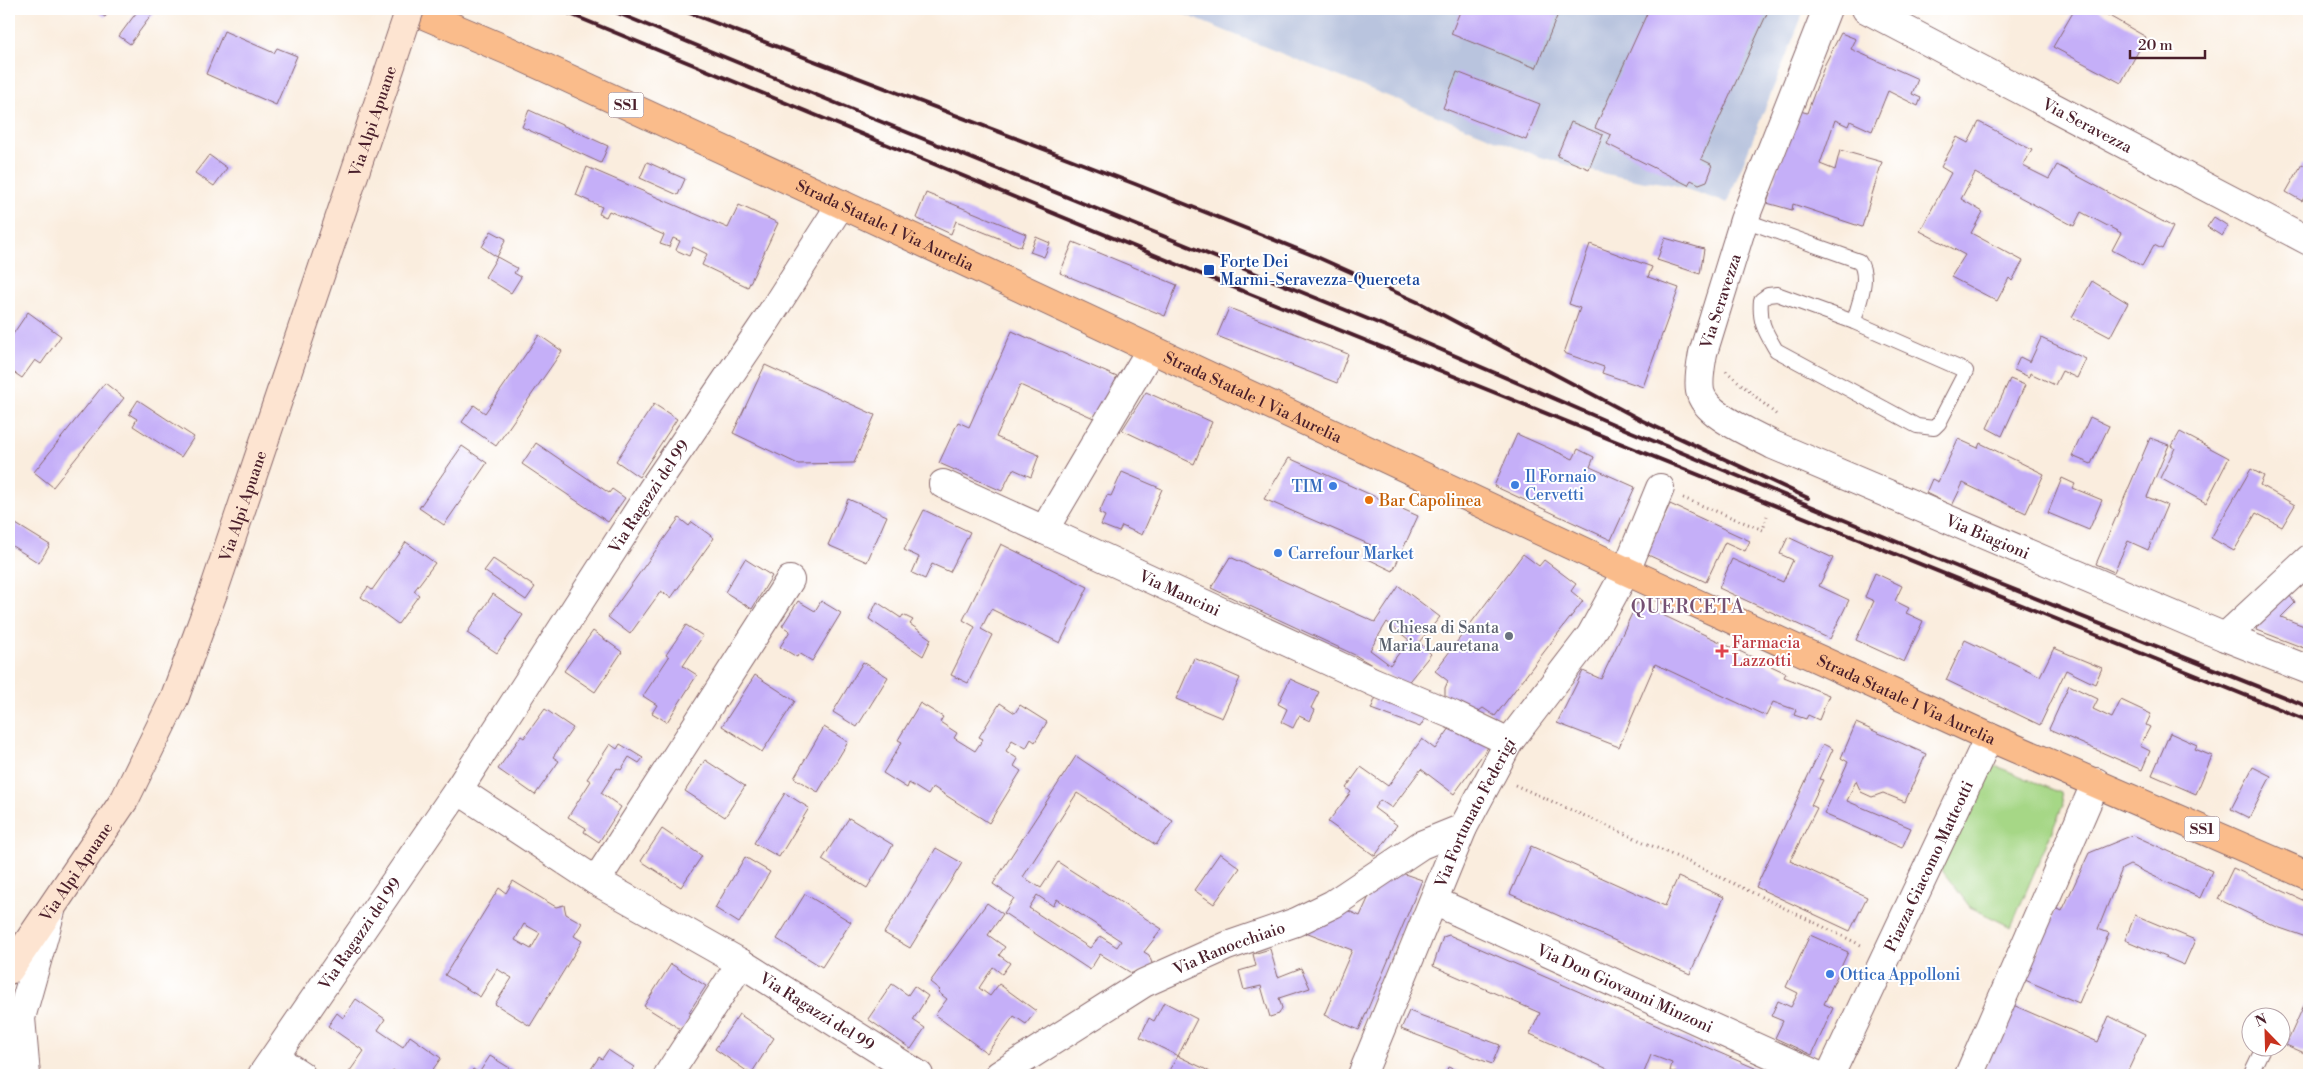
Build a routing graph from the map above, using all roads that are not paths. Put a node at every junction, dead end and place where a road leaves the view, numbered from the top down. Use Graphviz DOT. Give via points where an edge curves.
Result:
graph roads {
  1 [pos="410,9"];
  2 [pos="1826,9"];
  3 [pos="1866,9"];
  4 [pos="841,204"];
  5 [pos="1744,220"];
  6 [pos="2309,241"];
  7 [pos="1854,322"];
  8 [pos="1150,349"];
  9 [pos="1702,361"];
  10 [pos="943,484"];
  11 [pos="1660,488"];
  12 [pos="1044,530"];
  13 [pos="2309,559"];
  14 [pos="1626,571"];
  15 [pos="790,580"];
  16 [pos="2224,637"];
  17 [pos="2309,670"];
  18 [pos="1989,737"];
  19 [pos="1508,742"];
  20 [pos="2096,782"];
  21 [pos="458,790"];
  22 [pos="1463,828"];
  23 [pos="2309,876"];
  24 [pos="596,881"];
  25 [pos="1434,901"];
  26 [pos="53,905"];
  27 [pos="741,963"];
  28 [pos="9,970"];
  29 [pos="2259,1056"];
  30 [pos="269,1067"];
  31 [pos="26,1075"];
  32 [pos="301,1075"];
  33 [pos="668,1075"];
  34 [pos="918,1075"];
  35 [pos="998,1075"];
  36 [pos="1362,1075"];
  37 [pos="1816,1075"];
  38 [pos="1830,1075"];
  39 [pos="1969,1075"];
  40 [pos="2250,1075"];
  1 -- 4 [label="main road, Strada Statale 1 Via Aurelia / SS1" via="509,51"];
  1 -- 26 [label="main road, Via Alpi Apuane, bridge" via="213,594 174,699 125,800"];
  2 -- 5 [label="street, Via Seravezza"];
  3 -- 6 [label="street, Via Seravezza"];
  4 -- 8 [label="main road, Strada Statale 1 Via Aurelia / SS1"];
  4 -- 21 [label="street, Via Ragazzi del 99" via="765,323 652,488"];
  5 -- 7 [label="lane" via="1859,261 1865,278"];
  5 -- 9 [label="street, Via Seravezza"];
  7 -- 7 [label="lane" via="1777,294 1761,300 1759,316 1776,350 1917,426 1934,428 1966,370"];
  8 -- 12 [label="street"];
  8 -- 14 [label="main road, Strada Statale 1 Via Aurelia / SS1"];
  9 -- 16 [label="street, Via Biagioni" via="1700,393 1714,412 1773,445"];
  10 -- 12 [label="street, Via Mancini"];
  11 -- 14 [label="street, Via Fortunato Federigi"];
  12 -- 19 [label="street, Via Mancini"];
  13 -- 16 [label="street"];
  14 -- 18 [label="main road, Strada Statale 1 Via Aurelia / SS1"];
  14 -- 19 [label="street, Via Fortunato Federigi" via="1590,635"];
  15 -- 24 [label="street"];
  16 -- 17 [label="street, Via Biagioni"];
  18 -- 20 [label="main road, Strada Statale 1 Via Aurelia / SS1"];
  18 -- 38 [label="street, Piazza Giacomo Matteotti"];
  19 -- 22 [label="street, Via Fortunato Federigi"];
  20 -- 23 [label="main road, SS1"];
  20 -- 39 [label="street"];
  21 -- 24 [label="street, Via Ragazzi del 99"];
  21 -- 30 [label="street, Via Ragazzi del 99"];
  22 -- 25 [label="street, Via Fortunato Federigi"];
  22 -- 35 [label="street, Via Ranocchiaio" via="1421,844 1332,904 1296,922 1227,946 1144,983"];
  24 -- 27 [label="street, Via Ragazzi del 99"];
  25 -- 36 [label="street, Via Fortunato Federigi"];
  25 -- 37 [label="street, Via Don Giovanni Minzoni"];
  26 -- 28 [label="main road, Via Alpi Apuane"];
  26 -- 31 [label="street" via="20,1018"];
  27 -- 33 [label="street, Via Ragazzi del 99"];
  27 -- 34 [label="street, Via Ragazzi del 99"];
  29 -- 40 [label="lane"];
  30 -- 32 [label="street"];
}
